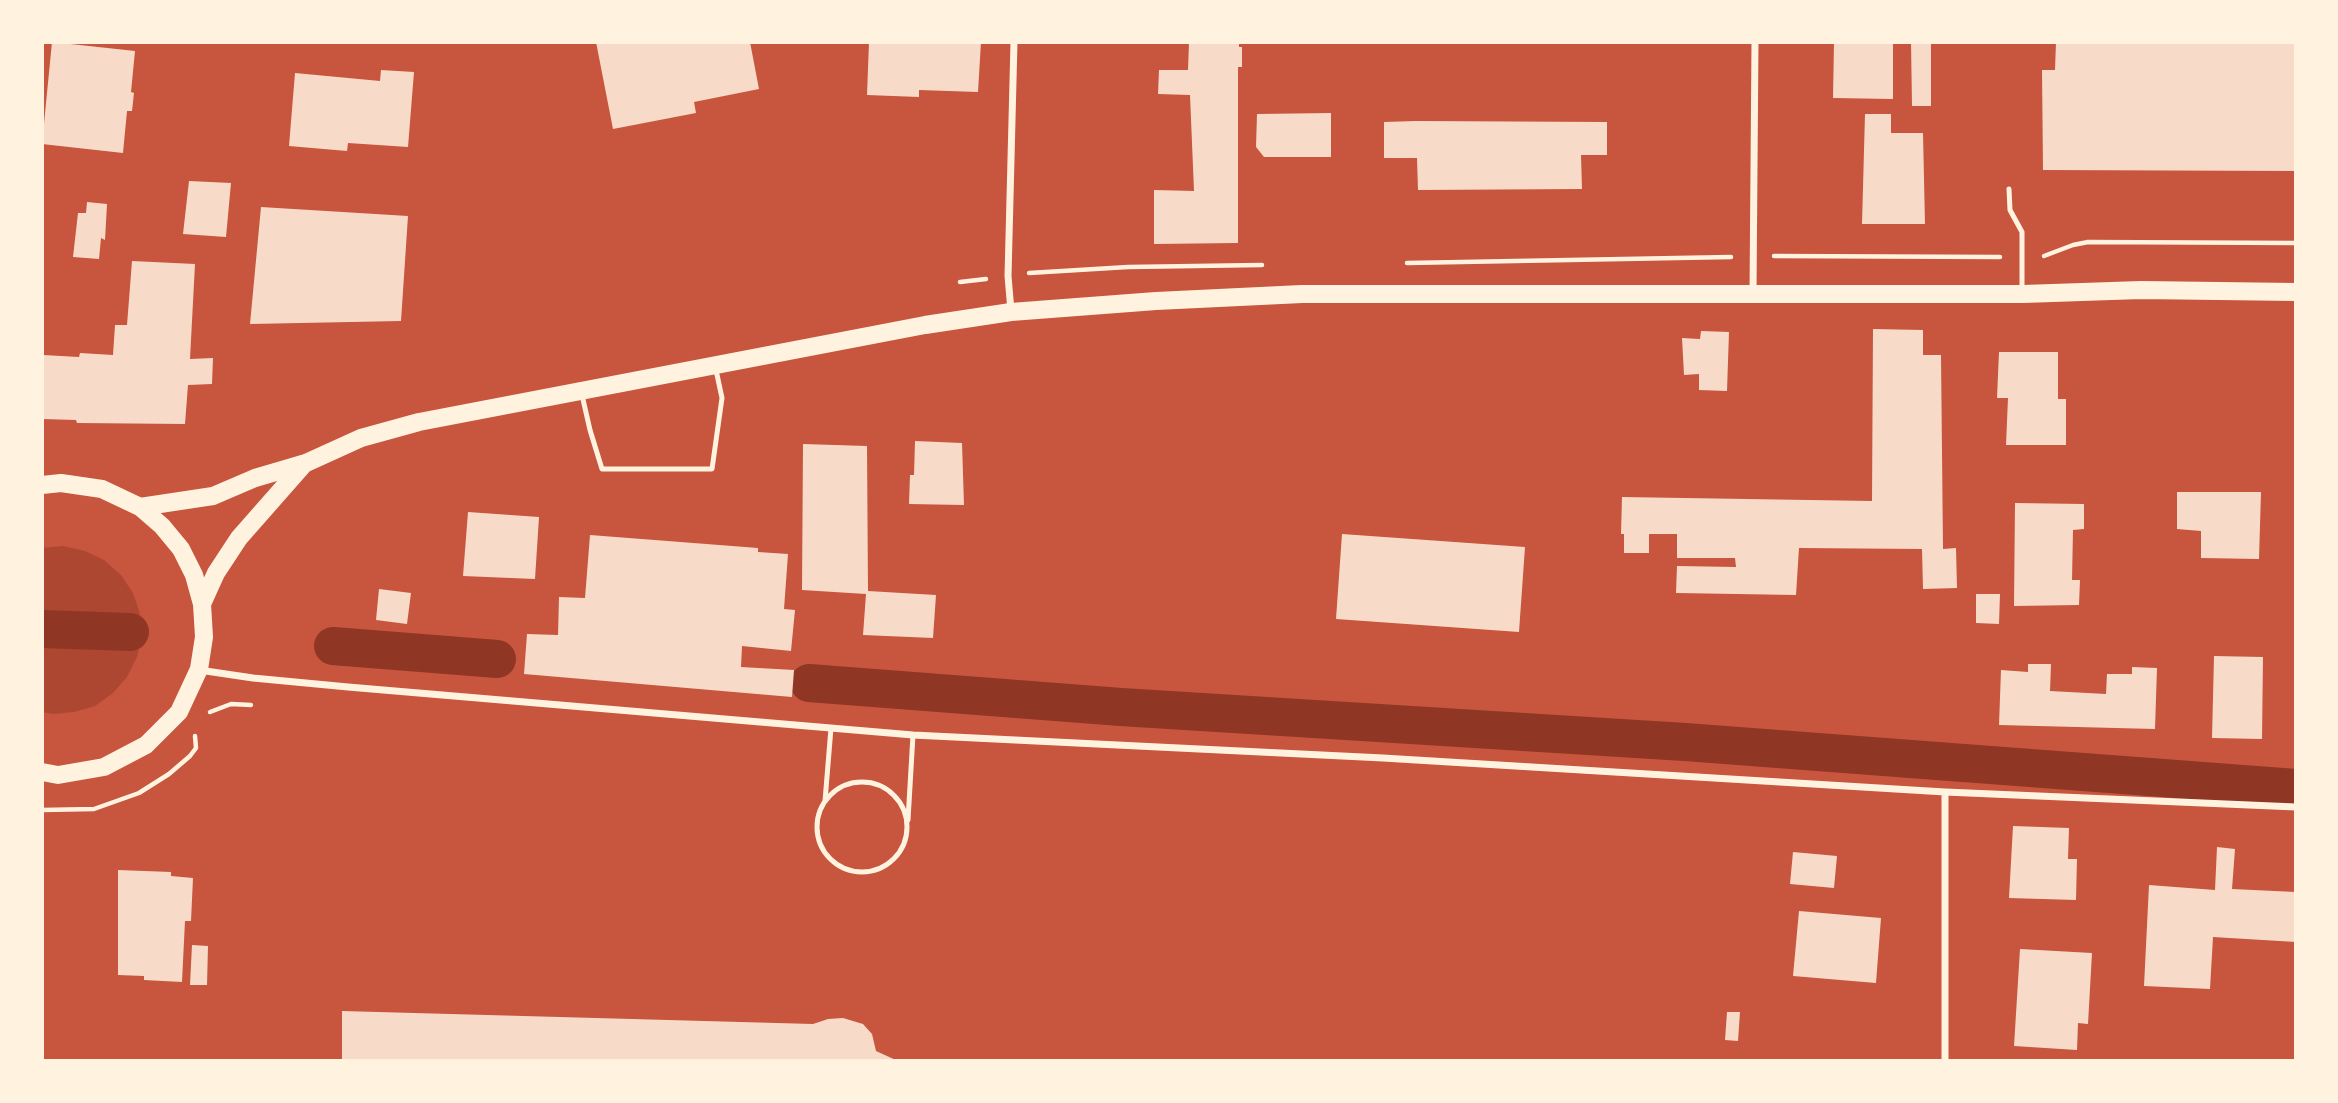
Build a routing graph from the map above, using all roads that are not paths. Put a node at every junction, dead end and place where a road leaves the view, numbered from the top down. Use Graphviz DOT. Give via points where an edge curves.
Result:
graph roads {
  1 [pos="1014,42"];
  2 [pos="1755,42"];
  3 [pos="2009,189"];
  4 [pos="2296,292"];
  5 [pos="1753,294"];
  6 [pos="2022,294"];
  7 [pos="1011,312"];
  8 [pos="715,367"];
  9 [pos="582,391"];
  10 [pos="306,463"];
  11 [pos="42,485"];
  12 [pos="140,507"];
  13 [pos="202,604"];
  14 [pos="199,669"];
  15 [pos="831,729"];
  16 [pos="913,735"];
  17 [pos="42,772"];
  18 [pos="1945,792"];
  19 [pos="825,801"];
  20 [pos="2296,807"];
  21 [pos="908,823"];
  22 [pos="1945,1061"];
  1 -- 7 [label="street" via="1007,276"];
  2 -- 5 [label="street"];
  3 -- 6 [label="lane" via="2010,210 2022,232"];
  4 -- 6 [label="main road"];
  5 -- 6 [label="main road"];
  5 -- 7 [label="main road" via="1302,294"];
  7 -- 8 [label="main road"];
  8 -- 9 [label="main road"];
  8 -- 9 [label="lane" via="722,398 712,469 603,469"];
  9 -- 10 [label="main road" via="407,425 361,438"];
  10 -- 12 [label="main road" via="213,496"];
  10 -- 13 [label="main road" via="239,538"];
  11 -- 12 [label="main road" via="61,482 102,489"];
  12 -- 13 [label="main road" via="181,549"];
  13 -- 14 [label="main road" via="204,637"];
  14 -- 15 [label="street" via="335,686"];
  14 -- 17 [label="main road" via="178,712 146,746 104,767 58,775"];
  15 -- 16 [label="street"];
  15 -- 19 [label="lane"];
  16 -- 18 [label="street"];
  16 -- 21 [label="lane"];
  18 -- 20 [label="street"];
  18 -- 22 [label="street"];
  19 -- 21 [label="lane" via="838,788 855,781 874,783 890,791 902,805"];
  19 -- 21 [label="lane" via="816,831 820,846 829,859 858,873 888,864 906,839"];
}
